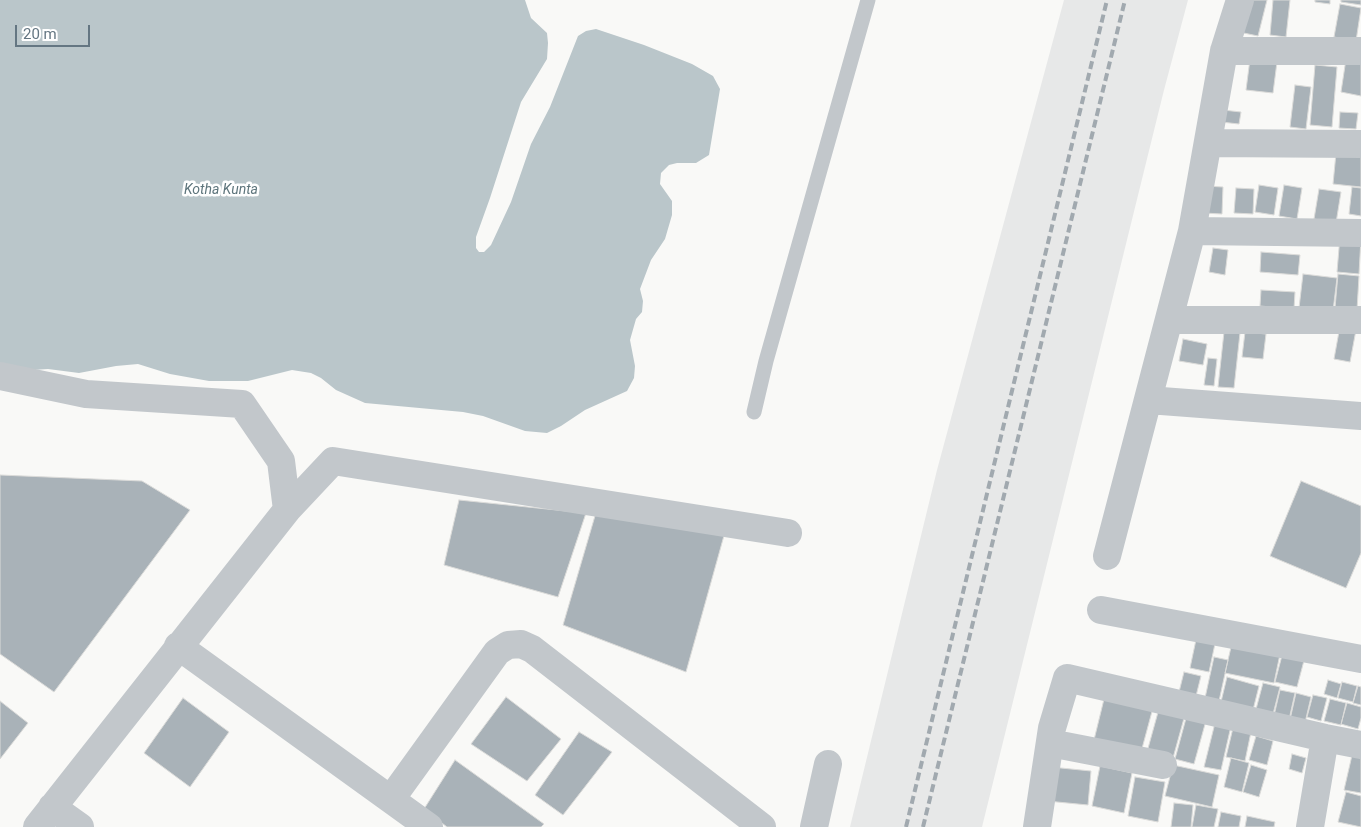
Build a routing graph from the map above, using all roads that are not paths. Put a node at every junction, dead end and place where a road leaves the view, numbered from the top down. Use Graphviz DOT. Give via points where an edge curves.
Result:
graph roads {
  1 [pos="868,0"];
  2 [pos="1240,0"];
  3 [pos="1224,51"];
  4 [pos="1361,51"];
  5 [pos="1208,143"];
  6 [pos="1361,144"];
  7 [pos="1192,231"];
  8 [pos="1361,233"];
  9 [pos="1169,320"];
  10 [pos="1361,320"];
  11 [pos="0,376"];
  12 [pos="1148,400"];
  13 [pos="754,412"];
  14 [pos="1361,416"];
  15 [pos="287,510"];
  16 [pos="788,533"];
  17 [pos="1107,556"];
  18 [pos="1101,610"];
  19 [pos="178,646"];
  20 [pos="1361,659"];
  21 [pos="1325,738"];
  22 [pos="1050,743"];
  23 [pos="1361,745"];
  24 [pos="828,764"];
  25 [pos="1163,765"];
  26 [pos="391,799"];
  27 [pos="45,817"];
  28 [pos="80,827"];
  29 [pos="429,827"];
  30 [pos="762,827"];
  31 [pos="814,827"];
  32 [pos="1037,827"];
  33 [pos="1310,827"];
  1 -- 13 [label="lane"];
  2 -- 3 [label="street"];
  3 -- 4 [label="street"];
  3 -- 5 [label="street"];
  5 -- 6 [label="street"];
  5 -- 7 [label="street"];
  7 -- 8 [label="street"];
  7 -- 9 [label="street"];
  9 -- 10 [label="street"];
  9 -- 12 [label="street"];
  11 -- 15 [label="street" via="86,394 242,404 281,461"];
  12 -- 14 [label="street"];
  12 -- 17 [label="street"];
  15 -- 16 [label="street" via="333,461"];
  15 -- 19 [label="street"];
  18 -- 20 [label="street"];
  19 -- 26 [label="street"];
  19 -- 27 [label="street"];
  21 -- 22 [label="street" via="1067,678"];
  21 -- 23 [label="street"];
  21 -- 33 [label="street"];
  22 -- 25 [label="street"];
  22 -- 32 [label="street"];
  24 -- 31 [label="street"];
  26 -- 29 [label="street"];
  26 -- 30 [label="street" via="497,652 508,645 521,644 532,649"];
  27 -- 28 [label="street"];
}
